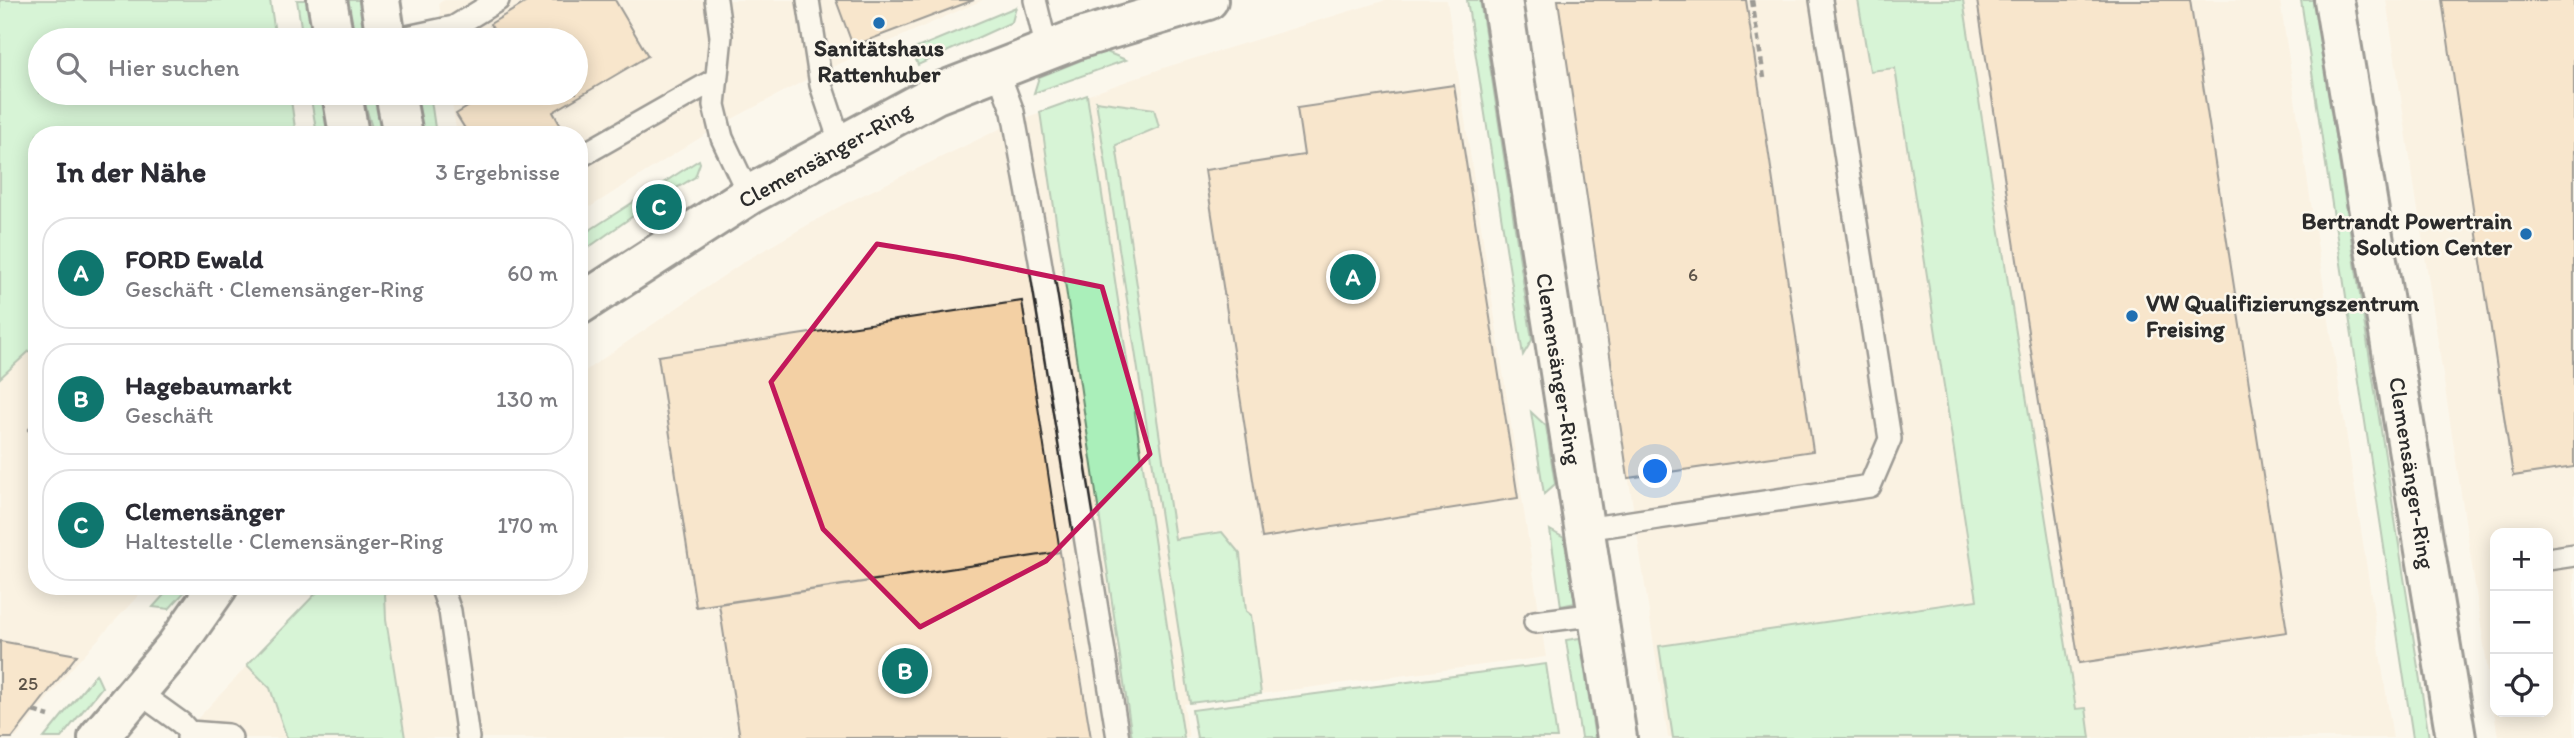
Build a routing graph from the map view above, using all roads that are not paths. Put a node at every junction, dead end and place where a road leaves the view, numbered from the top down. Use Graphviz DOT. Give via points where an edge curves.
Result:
graph roads {
  1 [pos="327,0"];
  2 [pos="380,0"];
  3 [pos="498,0"];
  4 [pos="716,0"];
  5 [pos="808,0"];
  6 [pos="1035,0"];
  7 [pos="1208,0"];
  8 [pos="1502,0"];
  9 [pos="1821,0"];
  10 [pos="2334,0"];
  11 [pos="332,28"];
  12 [pos="384,28"];
  13 [pos="449,28"];
  14 [pos="1047,50"];
  15 [pos="997,69"];
  16 [pos="716,79"];
  17 [pos="344,105"];
  18 [pos="397,105"];
  19 [pos="348,126"];
  20 [pos="401,126"];
  21 [pos="841,145"];
  22 [pos="588,152"];
  23 [pos="749,195"];
  24 [pos="596,287"];
  25 [pos="1585,529"];
  26 [pos="2574,555"];
  27 [pos="2553,558"];
  28 [pos="212,595"];
  29 [pos="444,595"];
  30 [pos="1598,614"];
  31 [pos="1535,622"];
  32 [pos="138,692"];
  33 [pos="189,735"];
  34 [pos="98,738"];
  35 [pos="231,738"];
  36 [pos="468,738"];
  37 [pos="1118,738"];
  38 [pos="1617,738"];
  39 [pos="2456,738"];
  1 -- 11 [label="street"];
  2 -- 12 [label="street"];
  3 -- 13 [label="lane"];
  4 -- 16 [label="lane" via="721,36"];
  5 -- 21 [label="lane" via="821,85"];
  6 -- 14 [label="lane"];
  7 -- 14 [label="street, Clemensänger-Ring"];
  8 -- 25 [label="street, Clemensänger-Ring"];
  9 -- 25 [label="lane" via="1890,439 1870,486"];
  10 -- 39 [label="street, Clemensänger-Ring"];
  14 -- 15 [label="street, Clemensänger-Ring"];
  15 -- 21 [label="street, Clemensänger-Ring" via="936,94"];
  15 -- 37 [label="lane" via="1013,112 1040,260"];
  16 -- 22 [label="lane"];
  16 -- 23 [label="lane" via="714,105 722,138"];
  17 -- 19 [label="street"];
  18 -- 20 [label="street"];
  21 -- 23 [label="street, Clemensänger-Ring"];
  23 -- 24 [label="street, Clemensänger-Ring"];
  25 -- 30 [label="street, Clemensänger-Ring"];
  26 -- 27 [label="lane"];
  28 -- 32 [label="street"];
  29 -- 36 [label="lane"];
  30 -- 31 [label="lane"];
  30 -- 38 [label="street, Clemensänger-Ring"];
  32 -- 33 [label="lane" via="181,723"];
  32 -- 34 [label="street"];
  33 -- 35 [label="lane"];
}
